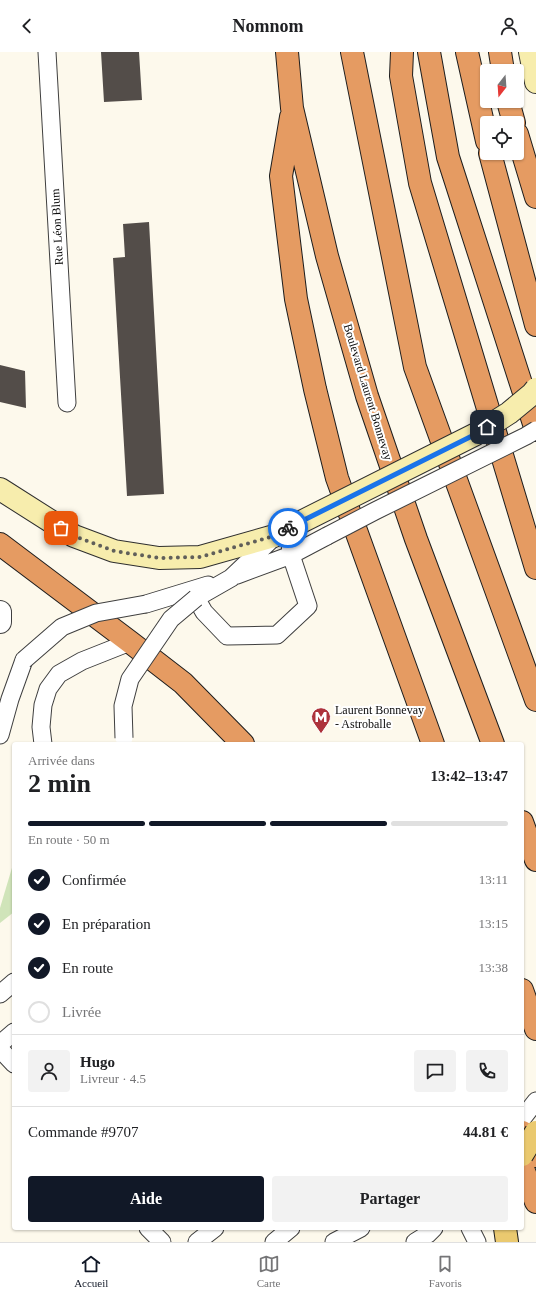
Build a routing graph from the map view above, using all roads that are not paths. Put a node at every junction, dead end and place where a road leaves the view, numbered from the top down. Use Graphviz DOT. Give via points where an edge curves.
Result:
graph roads {
  1 [pos="47,52"];
  2 [pos="287,52"];
  3 [pos="352,52"];
  4 [pos="402,52"];
  5 [pos="429,52"];
  6 [pos="467,52"];
  7 [pos="500,52"];
  8 [pos="532,58"];
  9 [pos="502,64"];
  10 [pos="536,82"];
  11 [pos="292,108"];
  12 [pos="481,116"];
  13 [pos="524,157"];
  14 [pos="492,160"];
  15 [pos="536,197"];
  16 [pos="536,325"];
  17 [pos="536,389"];
  18 [pos="67,403"];
  19 [pos="536,430"];
  20 [pos="0,489"];
  21 [pos="282,532"];
  22 [pos="0,544"];
  23 [pos="291,555"];
  24 [pos="536,568"];
  25 [pos="231,578"];
  26 [pos="196,598"];
  27 [pos="0,612"];
  28 [pos="0,622"];
  29 [pos="130,642"];
  30 [pos="536,700"];
  31 [pos="0,735"];
  32 [pos="125,741"];
  33 [pos="43,742"];
  34 [pos="241,742"];
  35 [pos="432,742"];
  36 [pos="492,742"];
  37 [pos="524,827"];
  38 [pos="536,860"];
  39 [pos="12,984"];
  40 [pos="0,994"];
  41 [pos="524,995"];
  42 [pos="536,1028"];
  43 [pos="12,1034"];
  44 [pos="0,1044"];
  45 [pos="0,1049"];
  46 [pos="12,1062"];
  47 [pos="536,1101"];
  48 [pos="524,1116"];
  49 [pos="536,1132"];
  50 [pos="524,1135"];
  51 [pos="524,1152"];
  52 [pos="536,1156"];
  53 [pos="524,1171"];
  54 [pos="536,1202"];
  55 [pos="150,1230"];
  56 [pos="212,1230"];
  57 [pos="289,1230"];
  58 [pos="356,1230"];
  59 [pos="432,1230"];
  60 [pos="471,1230"];
  61 [pos="505,1230"];
  62 [pos="162,1242"];
  63 [pos="197,1242"];
  64 [pos="274,1242"];
  65 [pos="334,1242"];
  66 [pos="415,1242"];
  67 [pos="477,1242"];
  68 [pos="508,1242"];
  1 -- 18 [label="lane, Rue Léon Blum"];
  2 -- 11 [label="highway, Boulevard Laurent Bonnevay"];
  3 -- 30 [label="highway" via="415,366"];
  4 -- 24 [label="highway" via="401,76 420,183"];
  5 -- 19 [label="highway" via="448,157"];
  6 -- 12 [label="highway"];
  7 -- 9 [label="highway"];
  8 -- 10 [label="main road"];
  11 -- 35 [label="highway" via="281,176 296,299 314,389 338,478"];
  11 -- 36 [label="highway, Boulevard Laurent Bonnevay" via="327,256 367,396 416,538"];
  13 -- 15 [label="highway"];
  14 -- 16 [label="highway"];
  17 -- 21 [label="main road, bridge" via="509,413 476,434"];
  19 -- 23 [label="lane, bridge"];
  20 -- 21 [label="main road" via="74,536 114,551 159,558 200,557"];
  21 -- 23 [label="lane"];
  21 -- 25 [label="lane"];
  22 -- 29 [label="highway"];
  23 -- 25 [label="lane"];
  23 -- 26 [label="lane" via="308,606 276,635 227,636 204,612"];
  25 -- 26 [label="lane"];
  25 -- 31 [label="lane, bridge" via="146,604 96,613 62,627 24,660"];
  26 -- 32 [label="lane, bridge" via="171,619 130,679 123,706"];
  27 -- 28 [label="street"];
  29 -- 33 [label="lane" via="82,661 59,674 48,689 43,705"];
  29 -- 34 [label="highway" via="183,683"];
  37 -- 38 [label="highway"];
  39 -- 40 [label="lane"];
  41 -- 42 [label="highway"];
  43 -- 44 [label="lane"];
  45 -- 46 [label="lane"];
  47 -- 48 [label="lane"];
  49 -- 51 [label="main road, bridge"];
  50 -- 52 [label="highway"];
  53 -- 54 [label="highway"];
  55 -- 62 [label="lane"];
  56 -- 63 [label="lane"];
  57 -- 64 [label="lane"];
  58 -- 65 [label="lane"];
  59 -- 66 [label="lane"];
  60 -- 67 [label="lane"];
  61 -- 68 [label="main road"];
}
